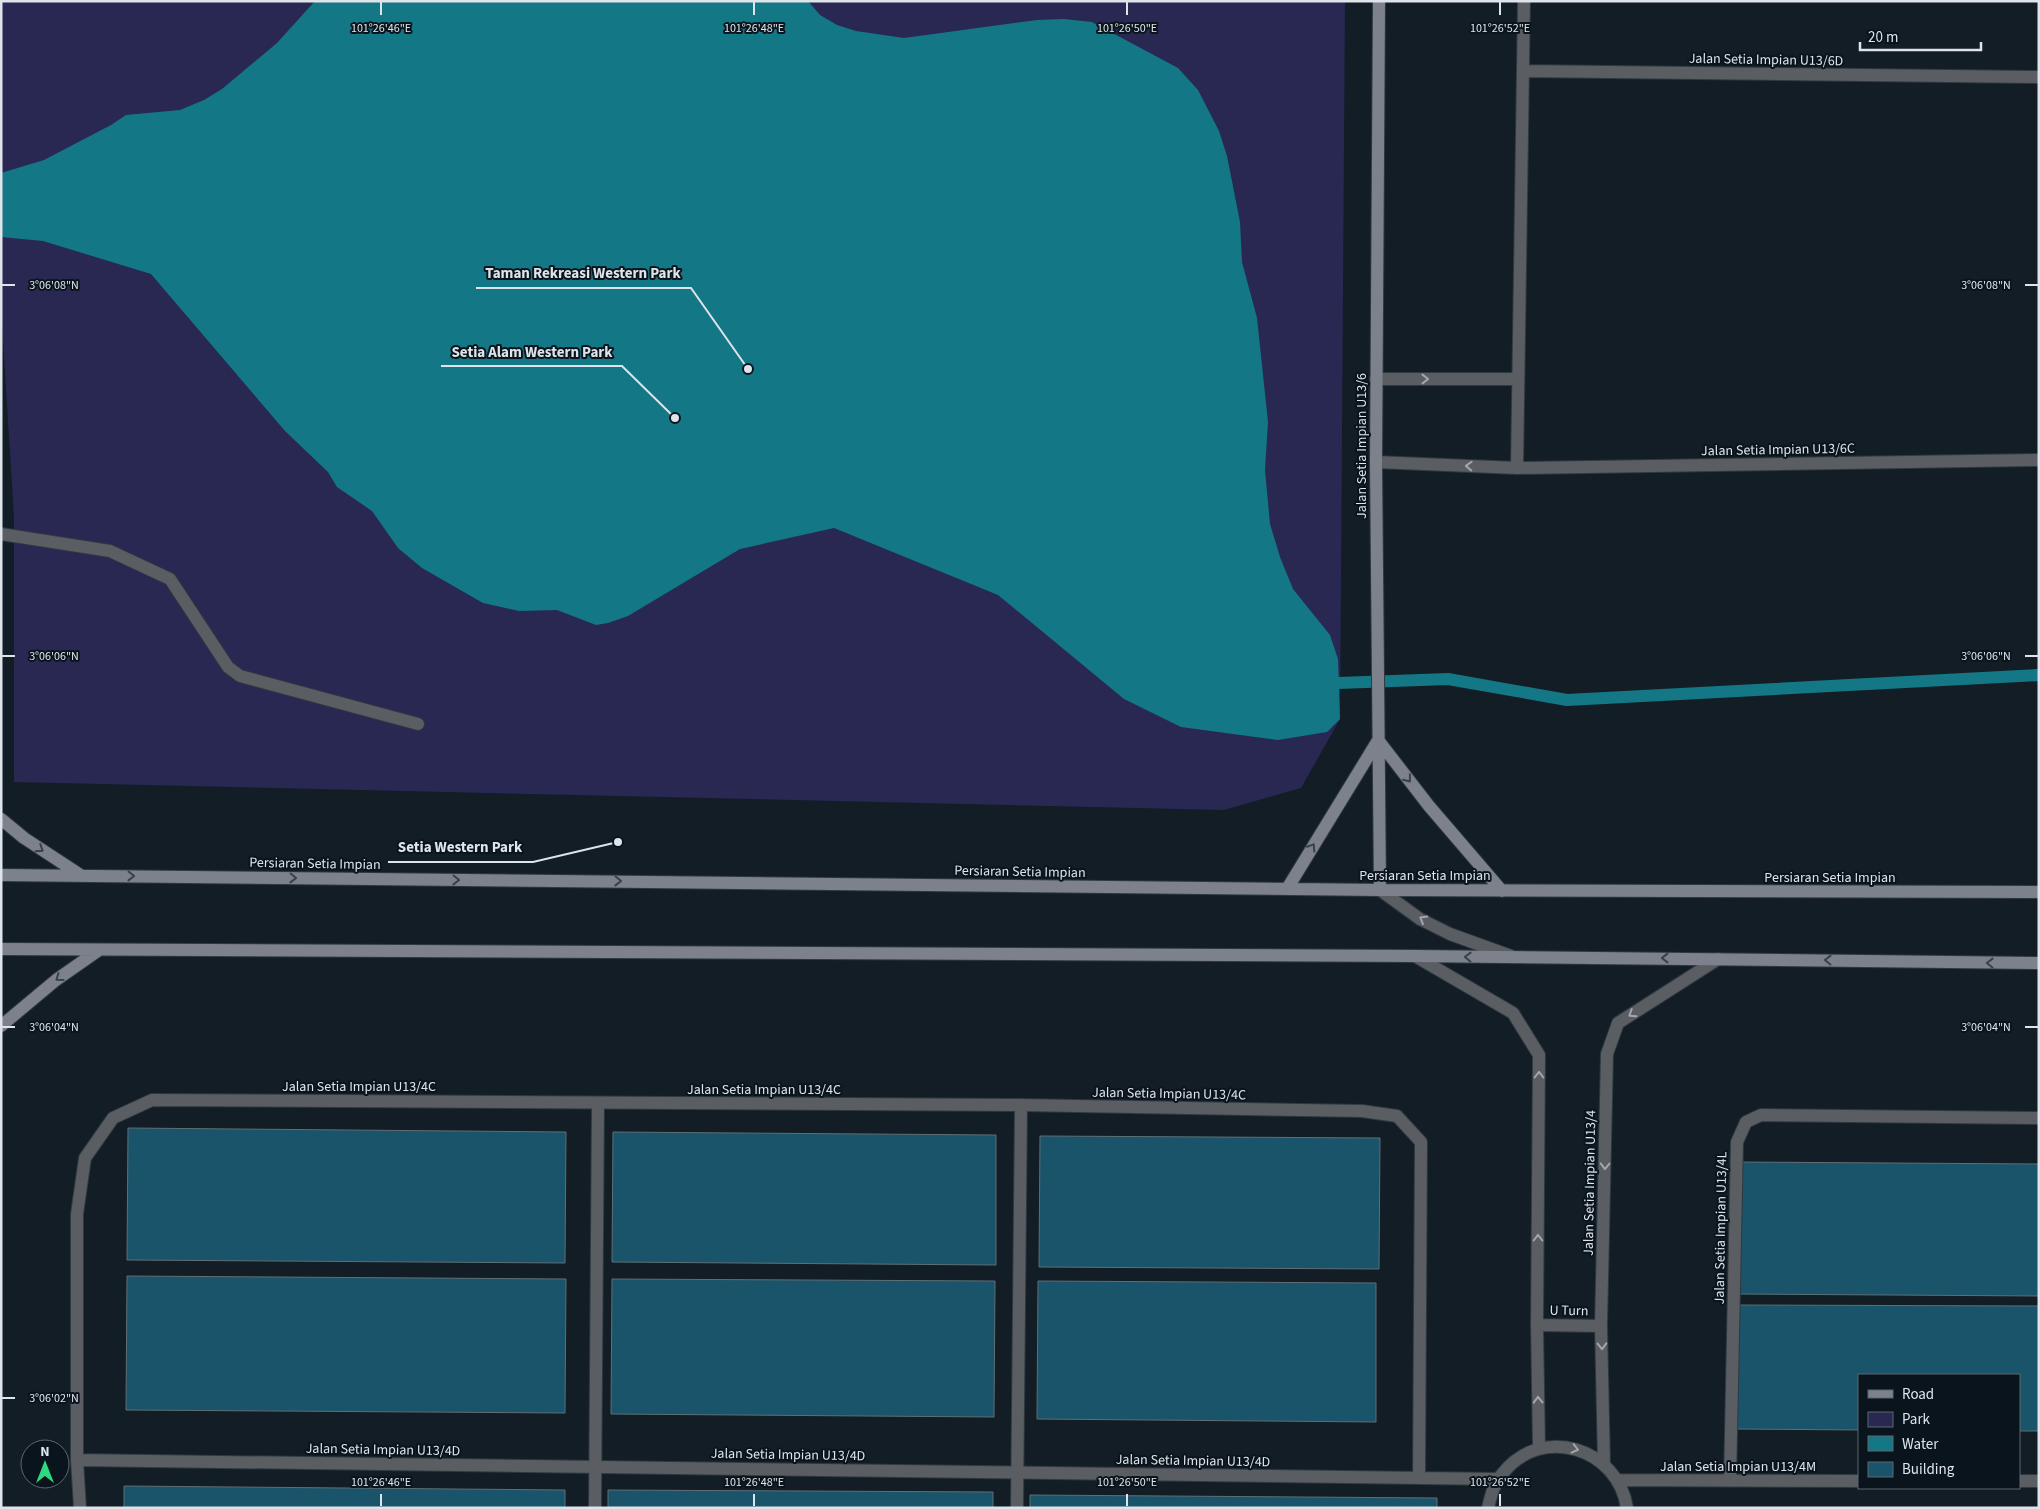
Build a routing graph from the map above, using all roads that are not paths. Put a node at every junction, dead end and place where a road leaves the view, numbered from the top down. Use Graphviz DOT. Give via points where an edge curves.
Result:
graph roads {
  1 [pos="1378,1"];
  2 [pos="1524,1"];
  3 [pos="1523,71"];
  4 [pos="2039,77"];
  5 [pos="1376,379"];
  6 [pos="1518,379"];
  7 [pos="2039,460"];
  8 [pos="1376,462"];
  9 [pos="1518,468"];
  10 [pos="1,534"];
  11 [pos="418,724"];
  12 [pos="1378,740"];
  13 [pos="1,819"];
  14 [pos="1,875"];
  15 [pos="82,876"];
  16 [pos="1286,888"];
  17 [pos="1380,890"];
  18 [pos="1502,890"];
  19 [pos="2039,892"];
  20 [pos="1,949"];
  21 [pos="99,950"];
  22 [pos="1415,956"];
  23 [pos="1516,957"];
  24 [pos="1718,959"];
  25 [pos="2039,963"];
  26 [pos="1,1026"];
  27 [pos="598,1103"];
  28 [pos="1021,1105"];
  29 [pos="2039,1118"];
  30 [pos="1537,1325"];
  31 [pos="1601,1326"];
  32 [pos="1539,1449"];
  33 [pos="77,1460"];
  34 [pos="1604,1464"];
  35 [pos="595,1467"];
  36 [pos="1017,1472"];
  37 [pos="1420,1478"];
  38 [pos="1499,1479"];
  39 [pos="1618,1480"];
  40 [pos="1730,1481"];
  41 [pos="1858,1481"];
  42 [pos="2020,1481"];
  43 [pos="2039,1481"];
  44 [pos="80,1508"];
  45 [pos="595,1508"];
  46 [pos="1017,1508"];
  47 [pos="1488,1508"];
  48 [pos="1627,1508"];
  1 -- 5 [label="street, Jalan Setia Impian U13/6"];
  2 -- 3 [label="street"];
  3 -- 4 [label="street, Jalan Setia Impian U13/6D"];
  3 -- 6 [label="street"];
  5 -- 6 [label="street, one-way"];
  5 -- 8 [label="street, Jalan Setia Impian U13/6"];
  6 -- 9 [label="street"];
  7 -- 9 [label="street, Jalan Setia Impian U13/6C"];
  9 -- 8 [label="street, Jalan Setia Impian U13/6C, one-way"];
  8 -- 12 [label="street, Jalan Setia Impian U13/6"];
  10 -- 11 [label="street" via="110,550 170,579 228,667 240,676"];
  16 -- 12 [label="street, one-way"];
  12 -- 17 [label="street, Jalan Setia Impian U13/6"];
  12 -- 18 [label="street, one-way" via="1429,806"];
  13 -- 15 [label="street, one-way"];
  14 -- 15 [label="street, Persiaran Setia Impian"];
  15 -- 16 [label="street, Persiaran Setia Impian, one-way"];
  16 -- 17 [label="street, Persiaran Setia Impian"];
  17 -- 18 [label="street, Persiaran Setia Impian"];
  23 -- 17 [label="street, one-way" via="1450,934 1420,919"];
  18 -- 19 [label="street, Persiaran Setia Impian"];
  20 -- 21 [label="street"];
  21 -- 22 [label="street"];
  21 -- 26 [label="street, one-way" via="56,980"];
  23 -- 22 [label="street, one-way"];
  30 -- 22 [label="street, one-way" via="1539,1055 1514,1013"];
  24 -- 23 [label="street, one-way"];
  25 -- 24 [label="street, one-way"];
  24 -- 31 [label="street, Jalan Setia Impian U13/4, one-way" via="1618,1023 1607,1054"];
  27 -- 28 [label="street, Jalan Setia Impian U13/4C"];
  27 -- 33 [label="street, Jalan Setia Impian U13/4C" via="152,1100 113,1118 85,1158 77,1214"];
  27 -- 35 [label="street"];
  28 -- 36 [label="street"];
  28 -- 37 [label="street, Jalan Setia Impian U13/4C" via="1362,1111 1397,1116 1422,1142"];
  29 -- 40 [label="street, Jalan Setia Impian U13/4L" via="1761,1115 1746,1122 1737,1142"];
  30 -- 31 [label="street, U Turn"];
  32 -- 30 [label="street, one-way"];
  31 -- 34 [label="street, Jalan Setia Impian U13/4, one-way"];
  32 -- 34 [label="street, one-way" via="1556,1446 1574,1448"];
  32 -- 38 [label="street" via="1511,1464"];
  33 -- 35 [label="street, Jalan Setia Impian U13/4D"];
  33 -- 44 [label="street, Jalan Setia Impian U13/4C"];
  34 -- 39 [label="street"];
  35 -- 36 [label="street, Jalan Setia Impian U13/4D"];
  35 -- 45 [label="street"];
  36 -- 37 [label="street, Jalan Setia Impian U13/4D"];
  36 -- 46 [label="street"];
  37 -- 38 [label="street, Jalan Setia Impian U13/4D"];
  38 -- 47 [label="street"];
  39 -- 40 [label="street, Jalan Setia Impian U13/4M"];
  39 -- 48 [label="street"];
  40 -- 41 [label="street, Jalan Setia Impian U13/4M"];
  42 -- 43 [label="street"];
}
